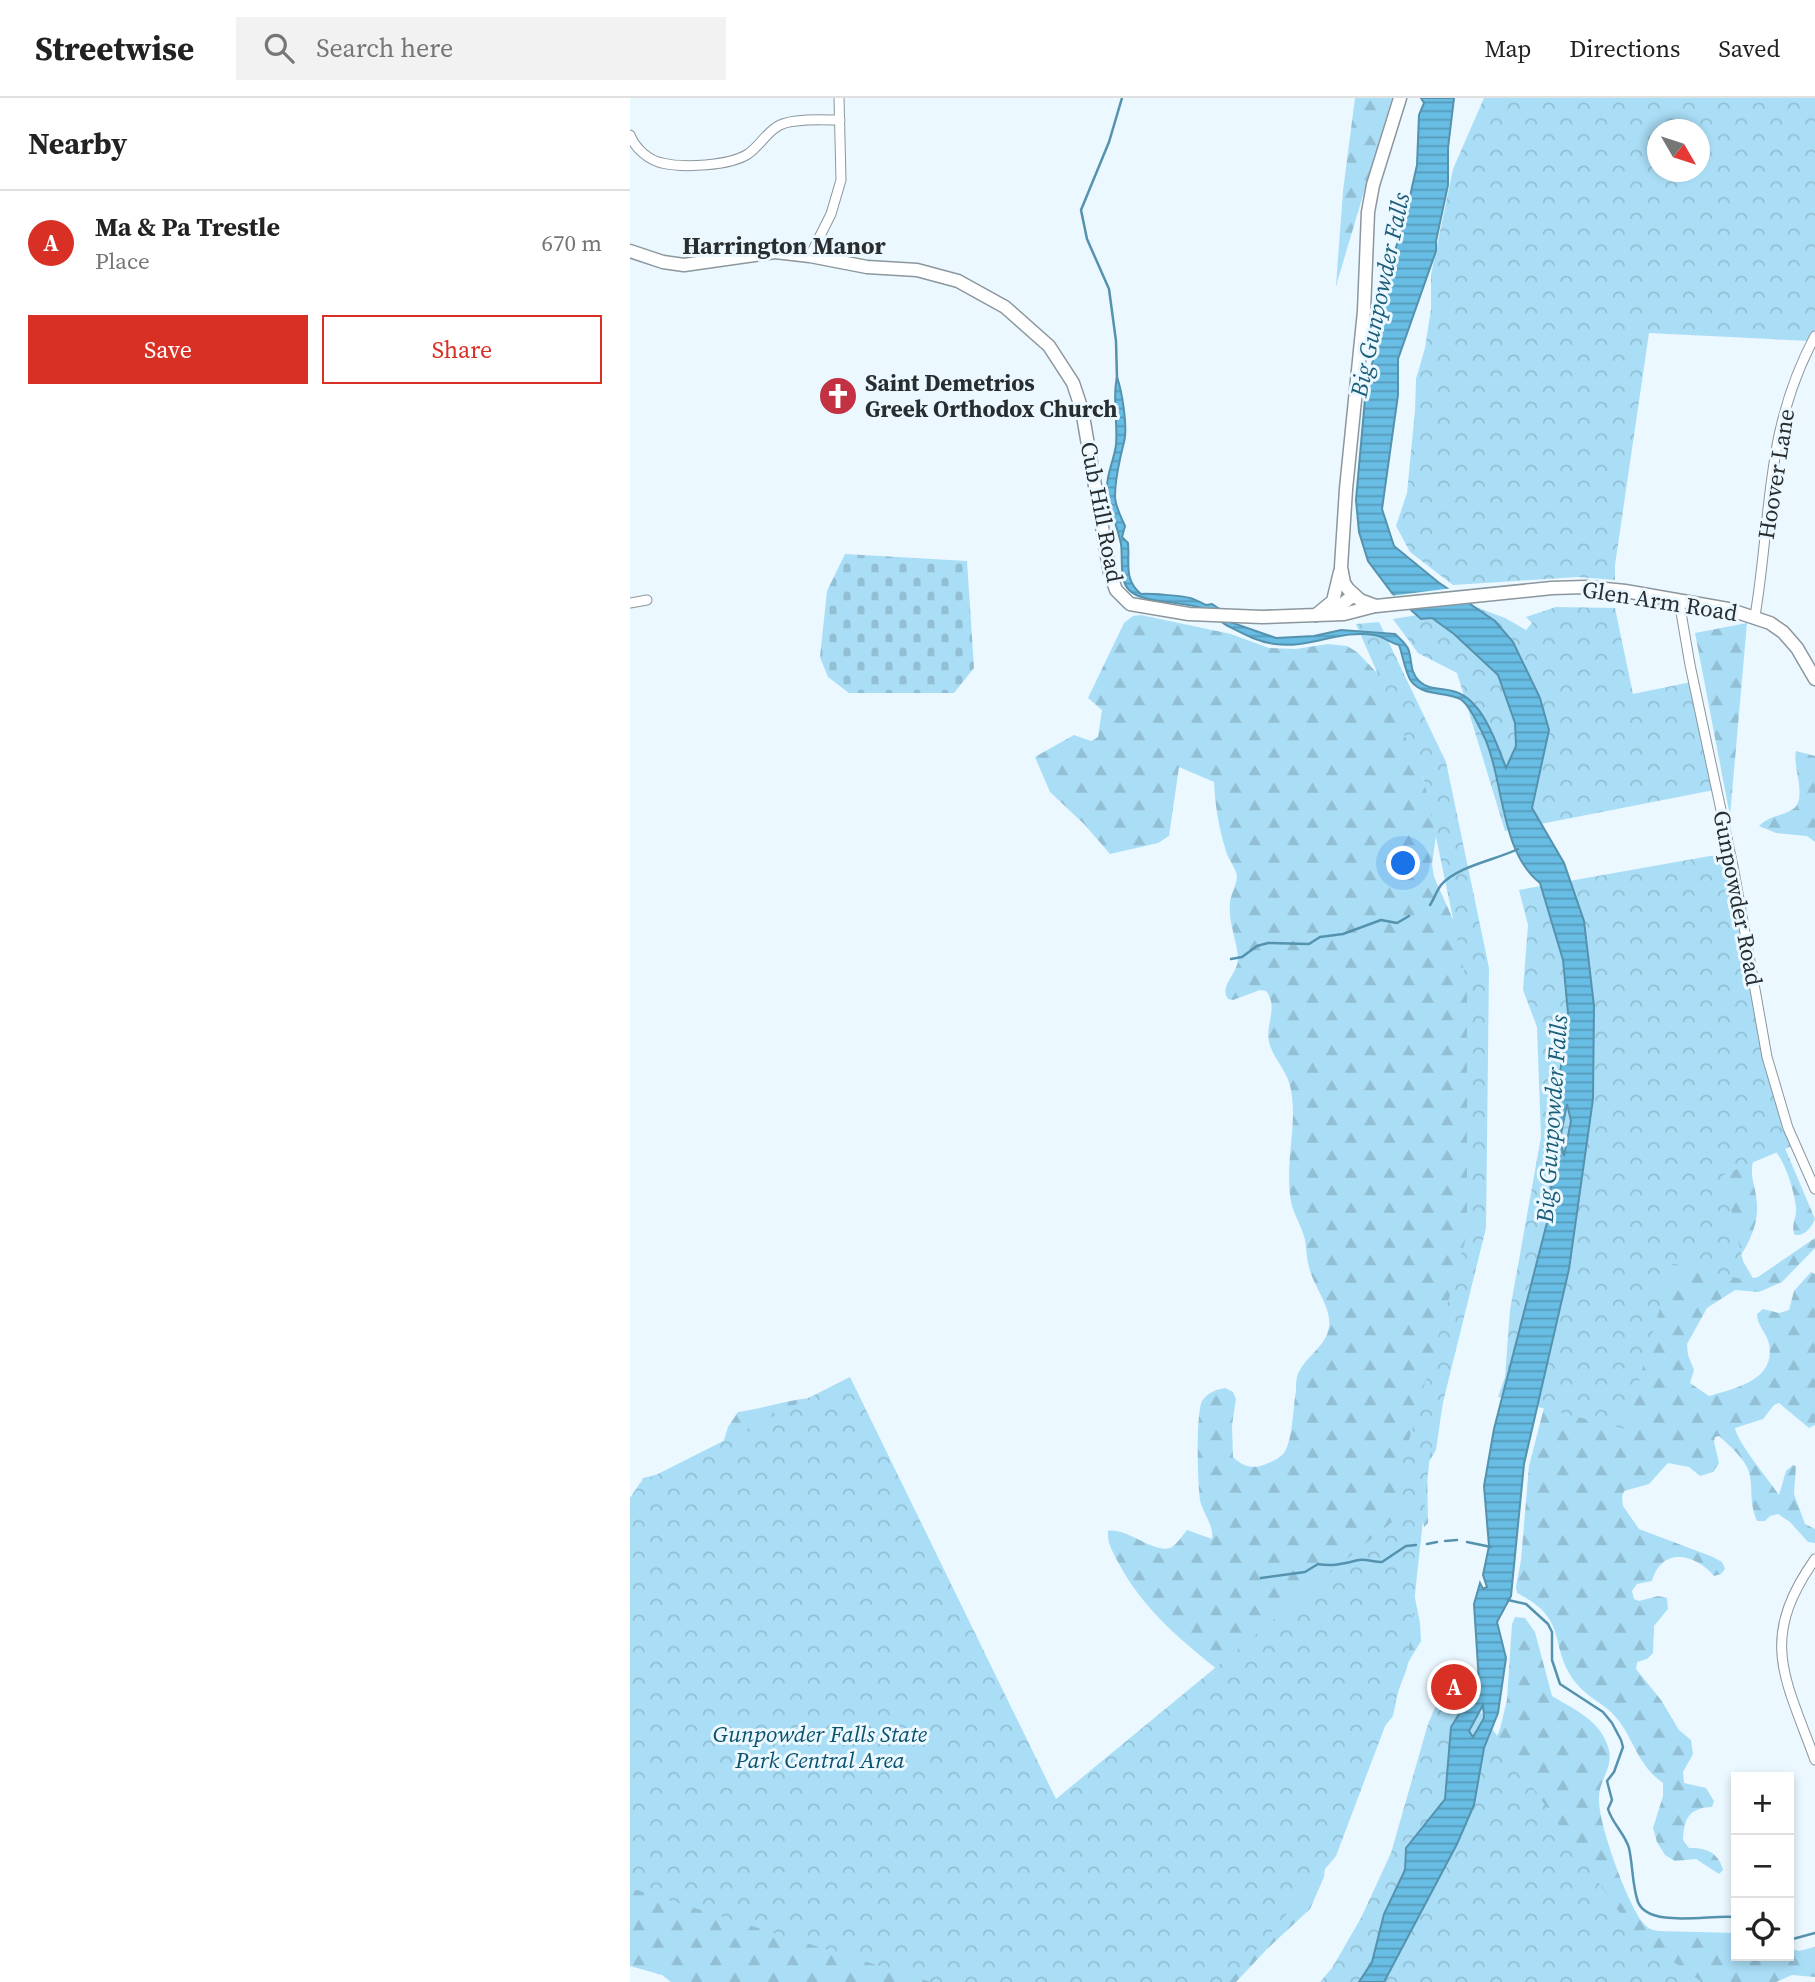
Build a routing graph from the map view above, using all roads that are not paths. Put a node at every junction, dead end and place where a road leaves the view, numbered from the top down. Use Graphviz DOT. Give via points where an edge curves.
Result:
graph roads {
  1 [pos="839,98"];
  2 [pos="1400,98"];
  3 [pos="840,120"];
  4 [pos="630,135"];
  5 [pos="630,251"];
  6 [pos="810,256"];
  7 [pos="1815,337"];
  8 [pos="1341,567"];
  9 [pos="1354,596"];
  10 [pos="647,600"];
  11 [pos="1679,601"];
  12 [pos="630,603"];
  13 [pos="1381,606"];
  14 [pos="1316,615"];
  15 [pos="1755,616"];
  16 [pos="1815,679"];
  17 [pos="1815,1189"];
  18 [pos="1815,1559"];
  19 [pos="1815,1760"];
  1 -- 3 [label="street"];
  2 -- 8 [label="main road" via="1368,212 1364,311"];
  3 -- 4 [label="street" via="783,123 748,154 728,162 661,163 645,155"];
  3 -- 6 [label="street" via="838,194"];
  5 -- 6 [label="main road, Cub Hill Road" via="684,265 760,252"];
  6 -- 14 [label="main road, Cub Hill Road" via="929,272 958,281 1005,307 1049,346 1066,369 1082,410 1107,555 1115,589 1123,599 1135,606 1223,617"];
  7 -- 15 [label="street, Hoover Lane" via="1791,388 1776,443"];
  8 -- 9 [label="main road" via="1344,583"];
  8 -- 14 [label="main road" via="1332,601"];
  9 -- 13 [label="main road, Glen Arm Road"];
  9 -- 14 [label="main road, Cub Hill Road" via="1333,611"];
  10 -- 12 [label="street"];
  11 -- 13 [label="main road, Glen Arm Road" via="1576,587"];
  11 -- 15 [label="main road, Glen Arm Road"];
  11 -- 17 [label="street, Gunpowder Road" via="1767,1057 1780,1107"];
  13 -- 14 [label="main road"];
  15 -- 16 [label="main road, Glen Arm Road" via="1790,639"];
  18 -- 19 [label="street" via="1793,1592 1782,1648 1788,1690"];
}
